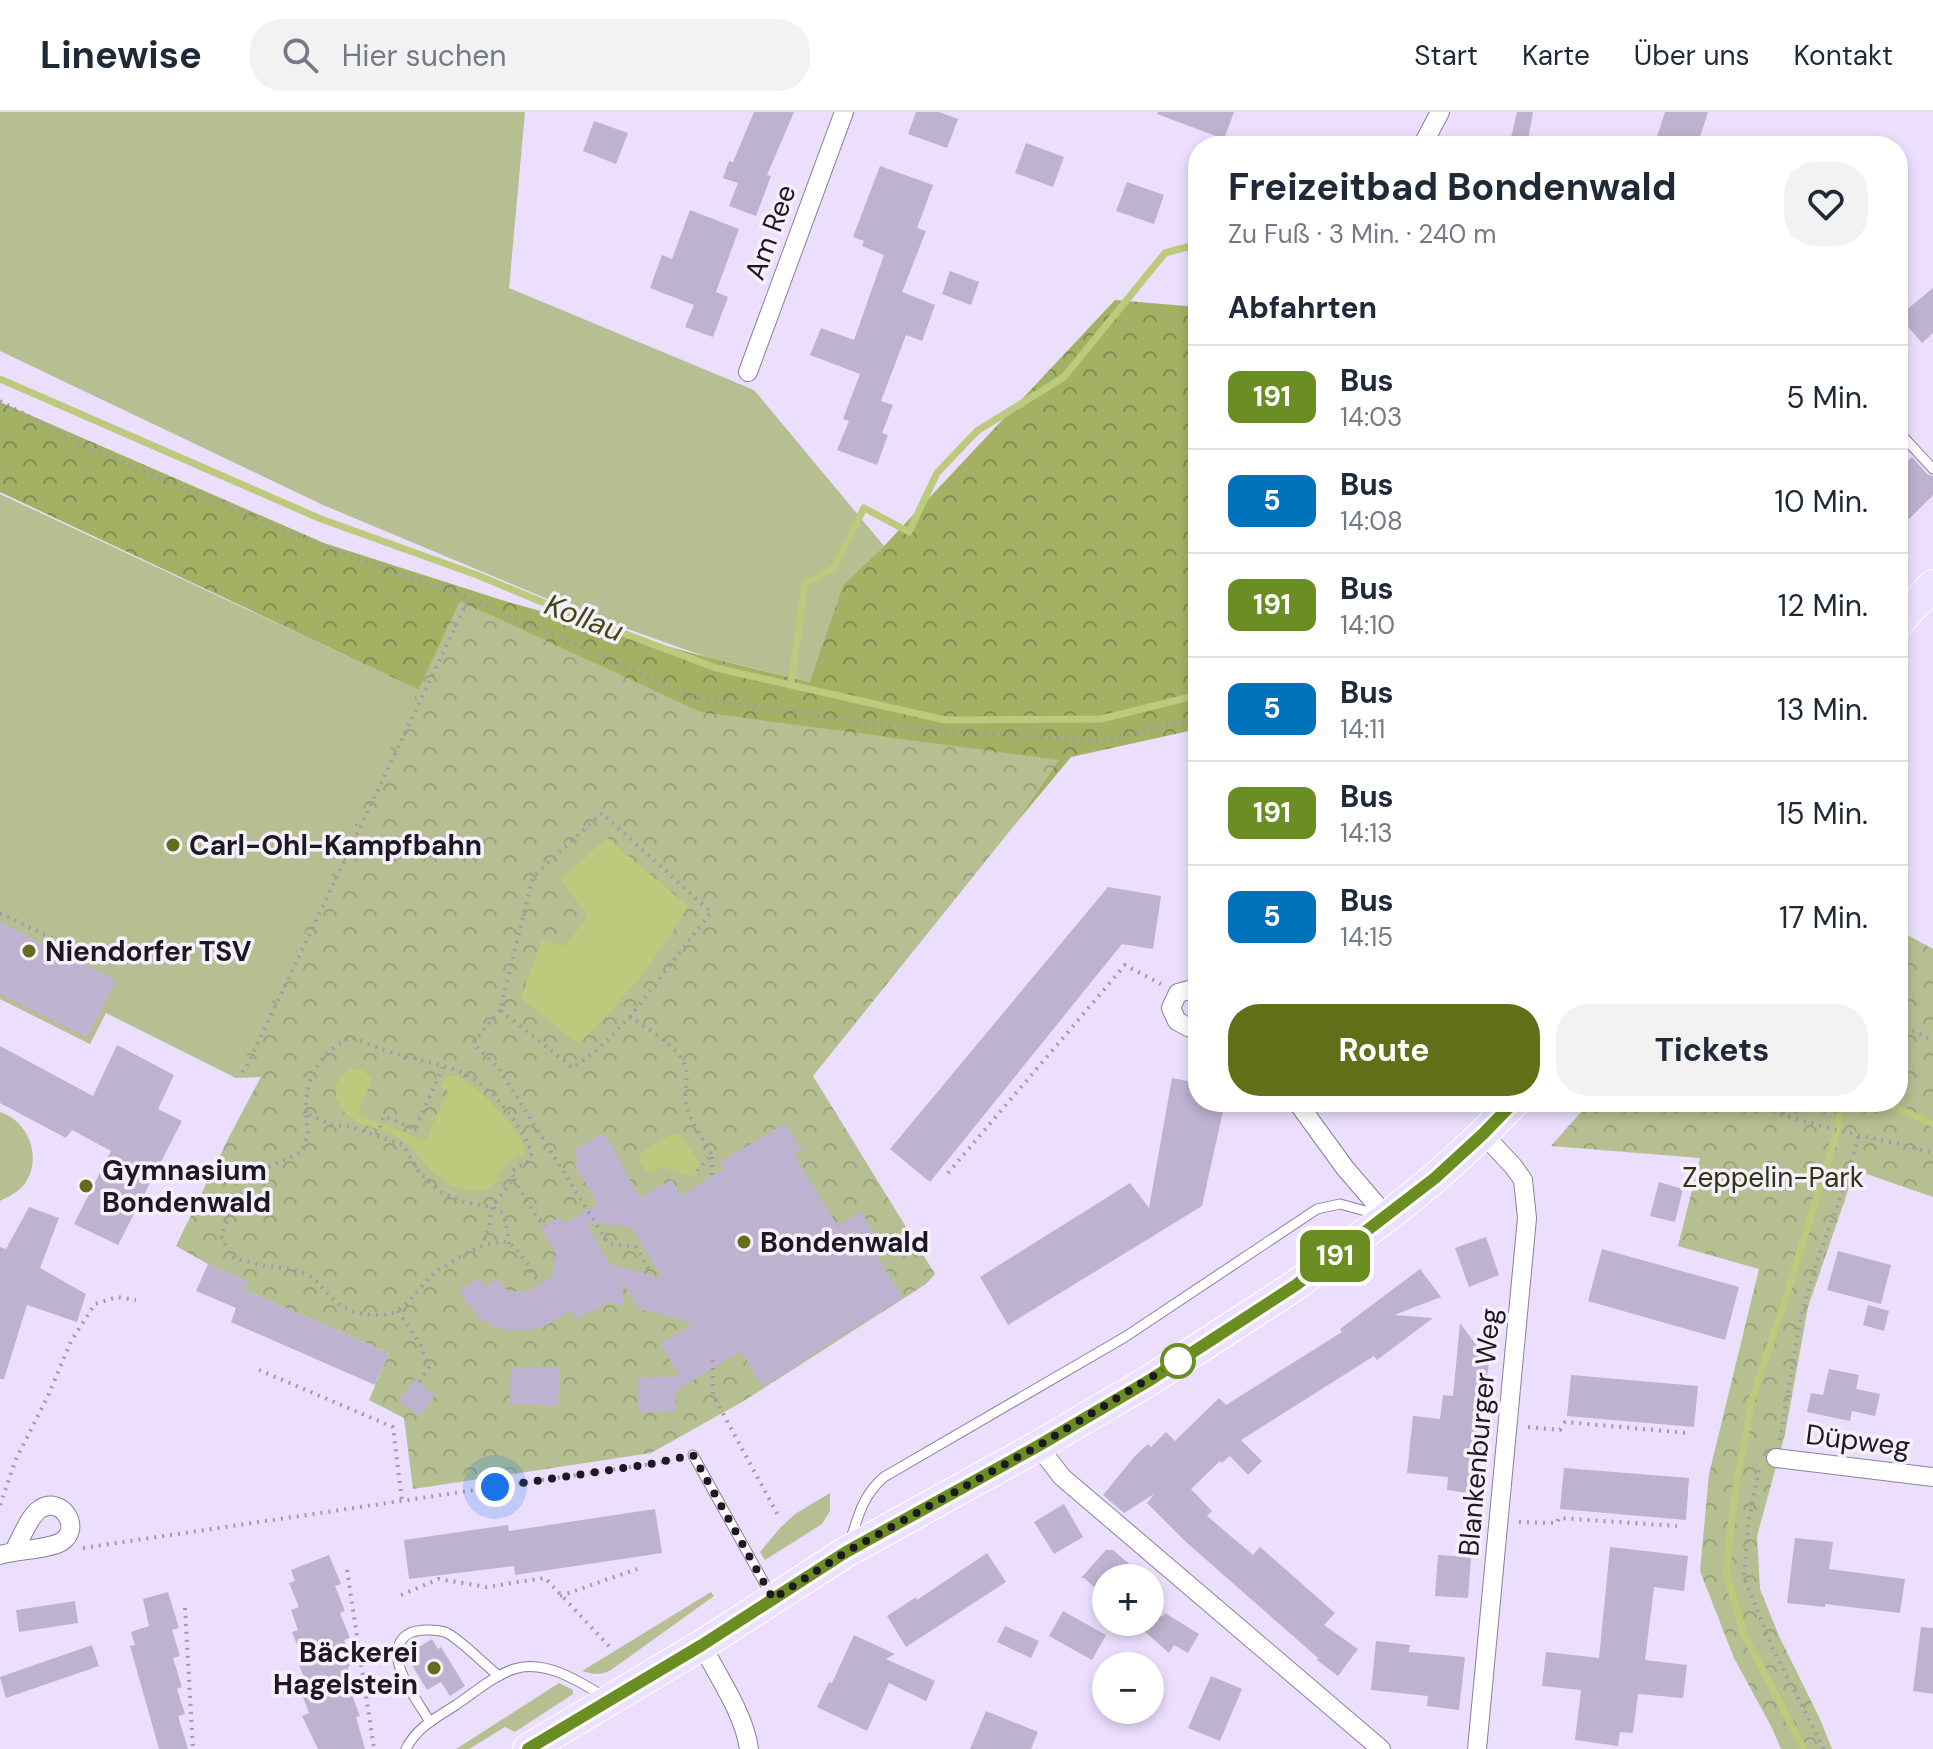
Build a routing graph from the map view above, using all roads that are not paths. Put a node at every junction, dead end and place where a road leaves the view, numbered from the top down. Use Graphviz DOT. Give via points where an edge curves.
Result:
graph roads {
  1 [pos="844,112"];
  2 [pos="1440,112"];
  3 [pos="1427,136"];
  4 [pos="748,372"];
  5 [pos="1908,442"];
  6 [pos="1933,469"];
  7 [pos="1933,585"];
  8 [pos="1908,612"];
  9 [pos="1188,990"];
  10 [pos="1188,1027"];
  11 [pos="1304,1112"];
  12 [pos="1504,1112"];
  13 [pos="1483,1134"];
  14 [pos="1387,1217"];
  15 [pos="1038,1446"];
  16 [pos="693,1455"];
  17 [pos="1776,1458"];
  18 [pos="1933,1477"];
  19 [pos="846,1552"];
  20 [pos="7,1553"];
  21 [pos="773,1599"];
  22 [pos="702,1645"];
  23 [pos="499,1676"];
  24 [pos="609,1700"];
  25 [pos="430,1722"];
  26 [pos="406,1749"];
  27 [pos="528,1749"];
  28 [pos="749,1749"];
  29 [pos="1381,1749"];
  30 [pos="1477,1749"];
  1 -- 4 [label="street, Am Ree"];
  2 -- 3 [label="street"];
  5 -- 6 [label="lane"];
  7 -- 8 [label="main road"];
  9 -- 10 [label="street" via="1178,993 1171,1008 1177,1021"];
  11 -- 14 [label="street"];
  12 -- 13 [label="main road"];
  13 -- 14 [label="main road"];
  13 -- 30 [label="street, Blankenburger Weg" via="1523,1180 1527,1218"];
  14 -- 15 [label="main road" via="1296,1285"];
  14 -- 19 [label="lane" via="1340,1204 1317,1209 1125,1337 884,1477 863,1500"];
  15 -- 19 [label="main road"];
  15 -- 29 [label="street" via="1062,1477"];
  16 -- 21 [label="lane"];
  17 -- 18 [label="street, Düpweg"];
  19 -- 21 [label="main road"];
  20 -- 20 [label="street" via="58,1544 71,1528 70,1519 63,1509 41,1508"];
  21 -- 22 [label="main road"];
  22 -- 24 [label="main road"];
  22 -- 28 [label="street" via="739,1715"];
  23 -- 24 [label="lane" via="516,1668 543,1669 575,1679"];
  23 -- 25 [label="lane"];
  23 -- 25 [label="lane" via="444,1632 411,1632 396,1651 399,1668"];
  24 -- 27 [label="main road"];
  25 -- 26 [label="lane"];
}
